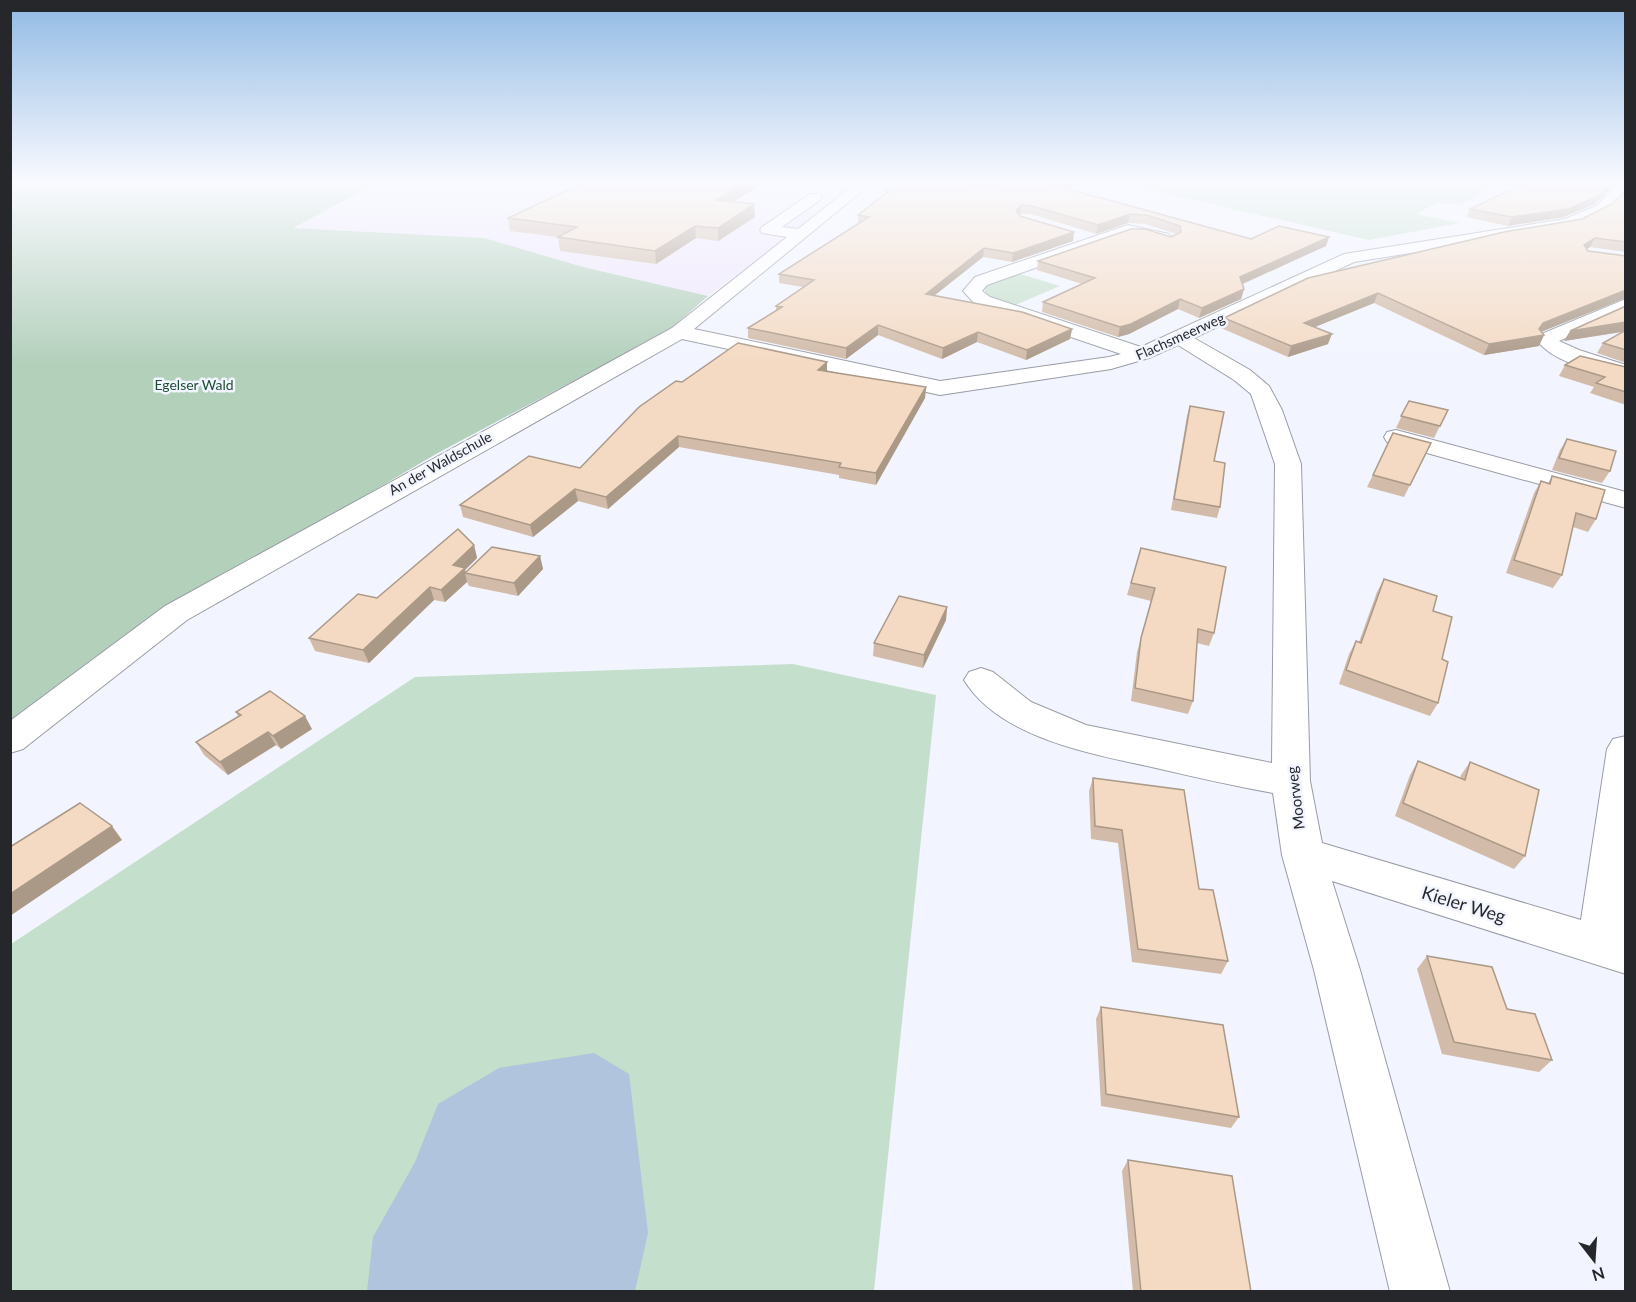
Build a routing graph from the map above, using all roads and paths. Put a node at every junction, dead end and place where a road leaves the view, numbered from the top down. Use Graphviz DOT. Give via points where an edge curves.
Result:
graph roads {
  1 [pos="791,243"];
  2 [pos="1092,243"];
  3 [pos="1445,243"];
  4 [pos="1626,304"];
  5 [pos="679,332"];
  6 [pos="1180,338"];
  7 [pos="1142,354"];
  8 [pos="1626,372"];
  9 [pos="1396,437"];
  10 [pos="1626,500"];
  11 [pos="981,680"];
  12 [pos="10,740"];
  13 [pos="1626,749"];
  14 [pos="1291,781"];
  15 [pos="1303,855"];
  16 [pos="1613,949"];
  17 [pos="1420,1292"];
  1 -- 5 [label="street, An der Waldschule"];
  2 -- 7 [label="street" via="981,280 972,291 983,301"];
  3 -- 6 [label="street, Flachsmeerweg" via="1350,258"];
  4 -- 8 [label="street" via="1546,339 1563,351"];
  5 -- 7 [label="street, Flachsmeerweg" via="940,388 1110,363"];
  5 -- 12 [label="street, An der Waldschule" via="176,613"];
  6 -- 7 [label="street, Flachsmeerweg"];
  6 -- 14 [label="street, Moorweg" via="1261,391 1288,464"];
  9 -- 10 [label="street"];
  11 -- 14 [label="street" via="993,693 1048,726 1085,739"];
  13 -- 16 [label="street"];
  14 -- 15 [label="street, Moorweg"];
  15 -- 16 [label="street, Kieler Weg"];
  15 -- 17 [label="street, Moorweg" via="1337,970"];
}
